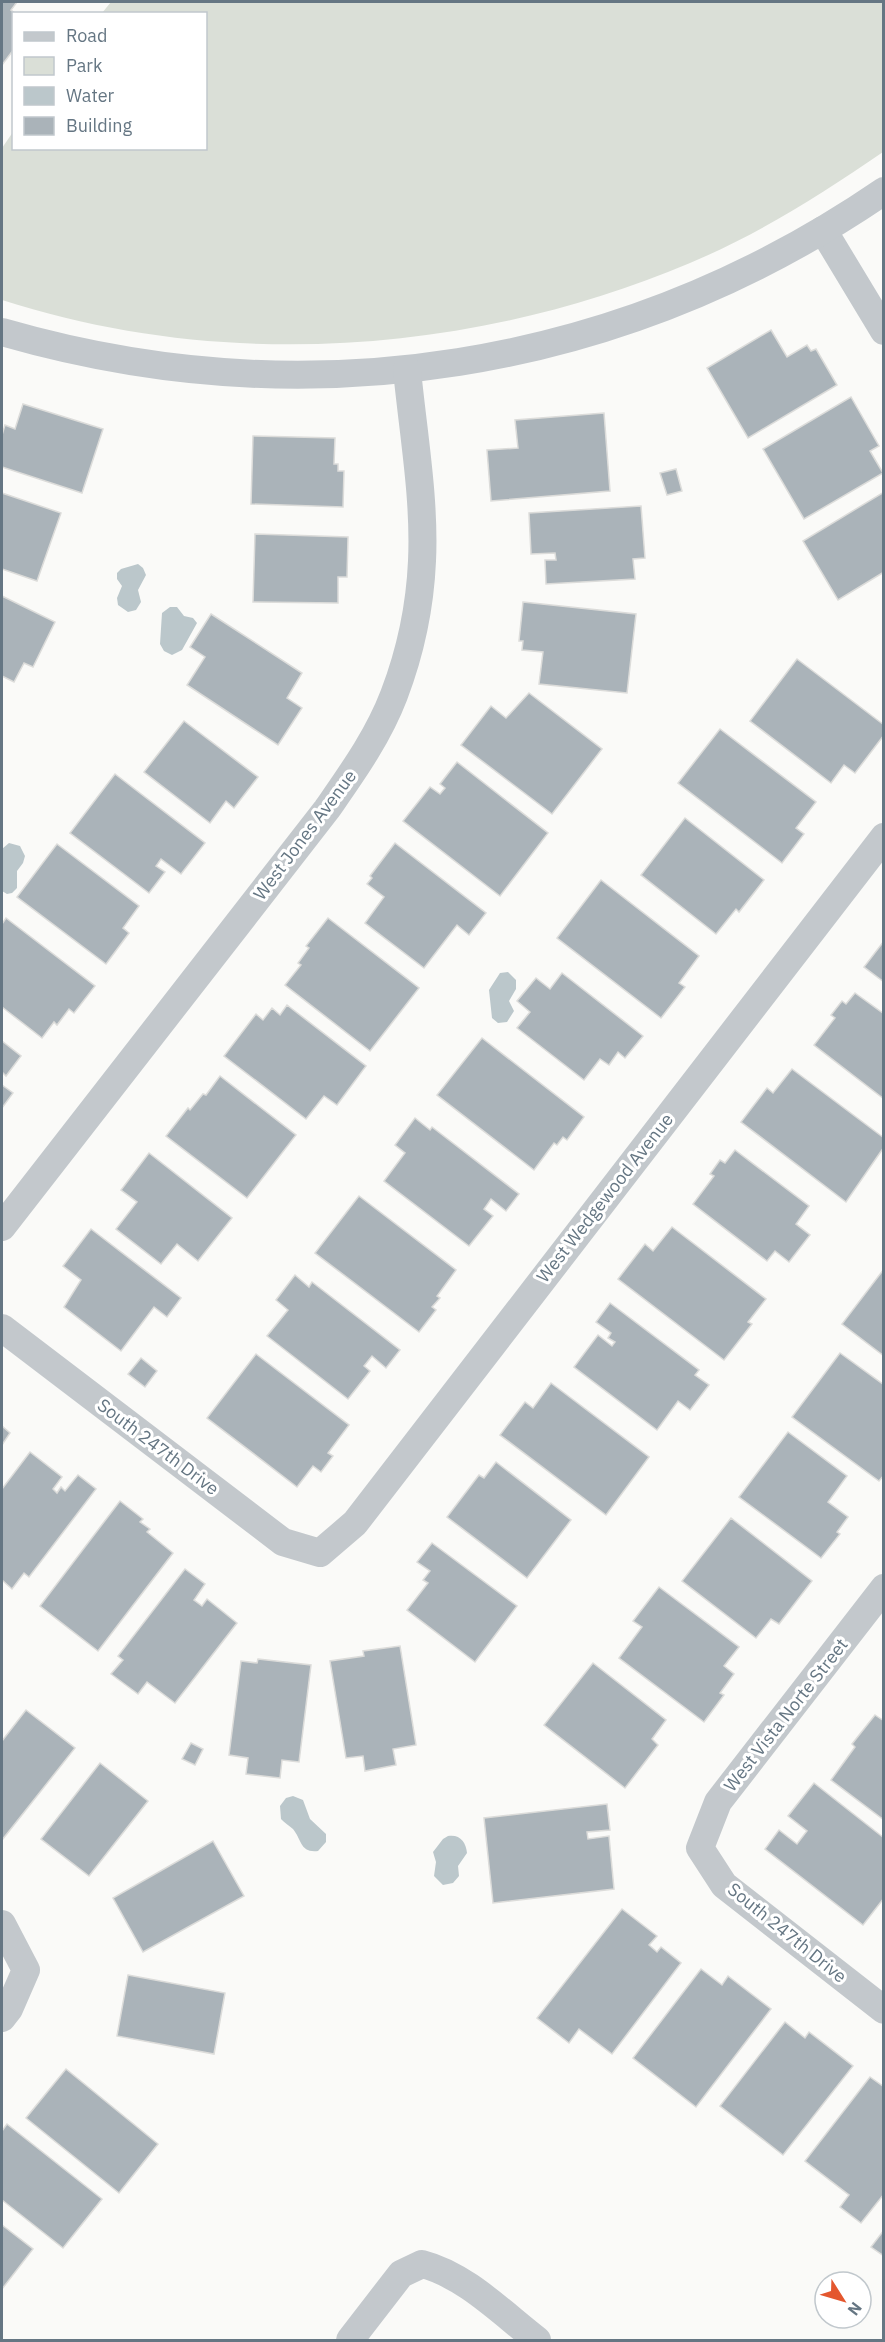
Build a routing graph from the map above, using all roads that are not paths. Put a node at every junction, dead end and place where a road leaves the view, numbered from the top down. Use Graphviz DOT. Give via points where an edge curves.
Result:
graph roads {
  1 [pos="884,191"];
  2 [pos="823,230"];
  3 [pos="884,331"];
  4 [pos="2,332"];
  5 [pos="407,370"];
  6 [pos="884,837"];
  7 [pos="2,1227"];
  8 [pos="2,1328"];
  9 [pos="320,1553"];
  10 [pos="884,1588"];
  11 [pos="700,1848"];
  12 [pos="2,1924"];
  13 [pos="884,2010"];
  14 [pos="2,2018"];
  15 [pos="350,2340"];
  16 [pos="537,2340"];
  1 -- 2 [label="street"];
  2 -- 3 [label="street"];
  2 -- 5 [label="street" via="749,270 630,319 522,350"];
  4 -- 5 [label="street" via="109,358 185,370 303,375"];
  5 -- 7 [label="street, West Jones Avenue" via="422,561 415,620 385,714 327,809"];
  6 -- 9 [label="street, West Wedgewood Avenue" via="355,1523"];
  8 -- 9 [label="street, South 247th Drive" via="283,1542"];
  10 -- 11 [label="street, West Vista Norte Street" via="718,1802"];
  11 -- 13 [label="street, South 247th Drive" via="724,1885"];
  12 -- 14 [label="street" via="26,1970"];
  15 -- 16 [label="street" via="401,2274 422,2264 464,2283"];
}
